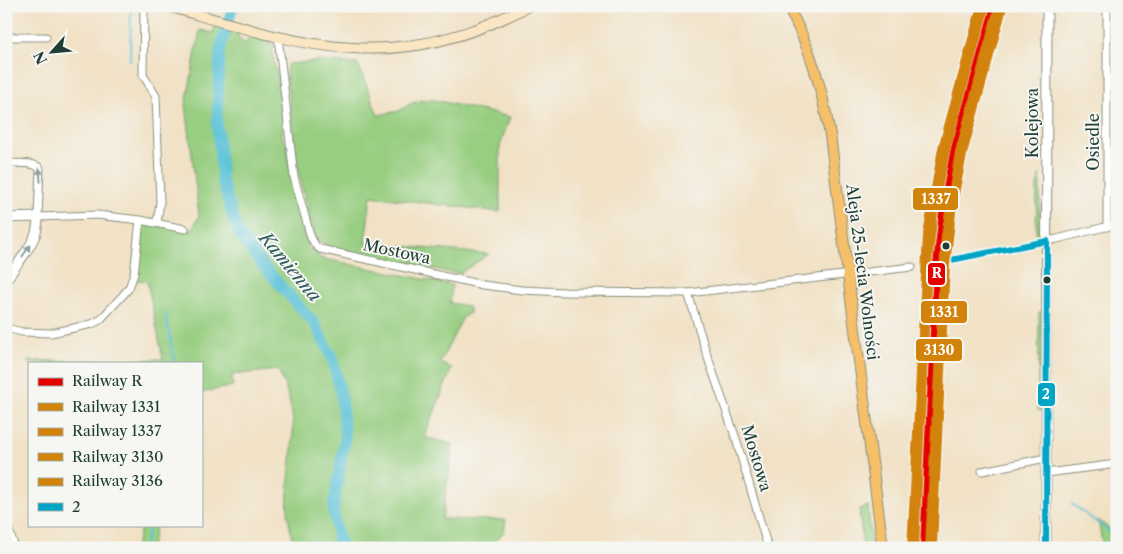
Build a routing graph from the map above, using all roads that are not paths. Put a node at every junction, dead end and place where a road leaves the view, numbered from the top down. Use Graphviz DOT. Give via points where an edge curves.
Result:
graph roads {
  1 [pos="144,6"];
  2 [pos="168,6"];
  3 [pos="528,6"];
  4 [pos="787,6"];
  5 [pos="1048,6"];
  6 [pos="1107,6"];
  7 [pos="278,36"];
  8 [pos="6,37"];
  9 [pos="46,37"];
  10 [pos="1107,57"];
  11 [pos="1117,57"];
  12 [pos="985,67"];
  13 [pos="6,163"];
  14 [pos="38,217"];
  15 [pos="6,218"];
  16 [pos="140,220"];
  17 [pos="157,223"];
  18 [pos="1117,224"];
  19 [pos="1106,227"];
  20 [pos="185,229"];
  21 [pos="1047,241"];
  22 [pos="912,267"];
  23 [pos="9,270"];
  24 [pos="849,275"];
  25 [pos="6,281"];
  26 [pos="688,293"];
  27 [pos="6,328"];
  28 [pos="1046,458"];
  29 [pos="1117,464"];
  30 [pos="982,471"];
  31 [pos="1046,473"];
  32 [pos="6,525"];
  33 [pos="14,548"];
  34 [pos="768,548"];
  35 [pos="883,548"];
  36 [pos="1046,548"];
  1 -- 17 [label="street" via="143,74 156,96 160,184"];
  2 -- 7 [label="main road"];
  3 -- 7 [label="main road" via="475,30 415,45 352,48"];
  4 -- 24 [label="main road, Aleja 25-lecia Wolności" via="807,46 822,92"];
  5 -- 21 [label="street, Kolejowa"];
  6 -- 10 [label="street, Osiedle"];
  7 -- 26 [label="street, Mostowa" via="294,177 311,238 320,249 502,288"];
  8 -- 9 [label="street"];
  10 -- 11 [label="street"];
  10 -- 19 [label="street, Osiedle"];
  12 -- 21 [label="street" via="953,180 946,251 951,260"];
  14 -- 13 [label="street, one-way" via="40,168"];
  14 -- 15 [label="street"];
  14 -- 16 [label="street" via="97,216"];
  23 -- 14 [label="street, one-way" via="30,246"];
  16 -- 17 [label="street"];
  16 -- 27 [label="street" via="132,280 100,320 76,329 51,333"];
  17 -- 20 [label="street"];
  18 -- 19 [label="street"];
  19 -- 21 [label="street"];
  21 -- 28 [label="street, Kolejowa"];
  22 -- 24 [label="street, Mostowa"];
  23 -- 25 [label="street"];
  24 -- 26 [label="street, Mostowa"];
  24 -- 35 [label="main road, Aleja 25-lecia Wolności"];
  26 -- 34 [label="street, Mostowa"];
  28 -- 30 [label="street"];
  28 -- 31 [label="street, Kolejowa"];
  29 -- 31 [label="street"];
  31 -- 36 [label="street, Kolejowa"];
  32 -- 33 [label="street"];
}
